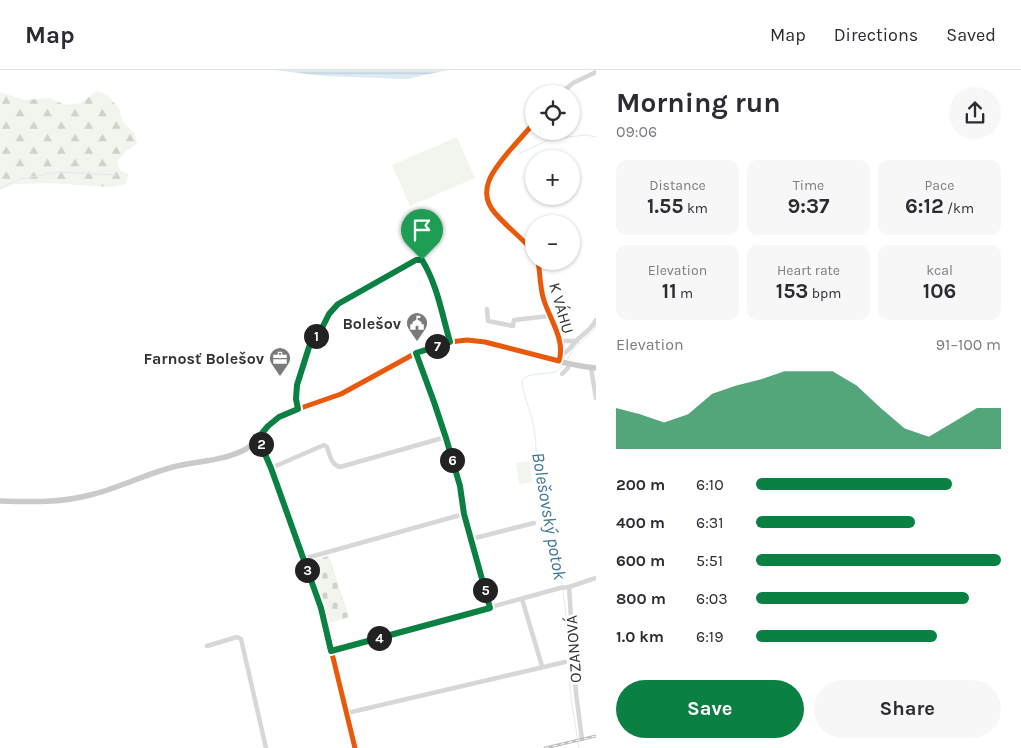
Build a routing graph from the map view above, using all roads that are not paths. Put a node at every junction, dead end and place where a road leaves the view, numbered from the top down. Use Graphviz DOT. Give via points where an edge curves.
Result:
graph roads {
  1 [pos="596,72"];
  2 [pos="571,85"];
  3 [pos="525,133"];
  4 [pos="525,243"];
  5 [pos="539,270"];
  6 [pos="487,309"];
  7 [pos="549,316"];
  8 [pos="596,320"];
  9 [pos="559,341"];
  10 [pos="577,341"];
  11 [pos="450,342"];
  12 [pos="416,353"];
  13 [pos="563,361"];
  14 [pos="594,368"];
  15 [pos="562,374"];
  16 [pos="596,398"];
  17 [pos="298,409"];
  18 [pos="258,438"];
  19 [pos="446,438"];
  20 [pos="271,468"];
  21 [pos="0,501"];
  22 [pos="464,514"];
  23 [pos="534,523"];
  24 [pos="471,539"];
  25 [pos="302,559"];
  26 [pos="596,578"];
  27 [pos="564,587"];
  28 [pos="522,599"];
  29 [pos="490,608"];
  30 [pos="207,646"];
  31 [pos="331,651"];
  32 [pos="565,662"];
  33 [pos="542,666"];
  34 [pos="347,712"];
  35 [pos="582,739"];
  36 [pos="266,748"];
  37 [pos="355,748"];
  1 -- 2 [label="street"];
  3 -- 4 [label="street" via="493,171 487,194 496,214"];
  5 -- 7 [label="street, K VÁHU"];
  6 -- 7 [label="street" via="488,321 513,326 514,320"];
  7 -- 9 [label="street, K VÁHU"];
  8 -- 10 [label="street, K VÁHU"];
  9 -- 10 [label="street, K VÁHU"];
  9 -- 13 [label="street, K VÁHU"];
  10 -- 13 [label="street, K VÁHU"];
  11 -- 12 [label="main road"];
  11 -- 13 [label="main road" via="483,342"];
  11 -- 17 [label="street" via="430,272 422,260 416,260 338,304 329,314 306,356 297,385"];
  12 -- 17 [label="main road" via="341,394"];
  12 -- 19 [label="street"];
  13 -- 14 [label="main road"];
  13 -- 15 [label="street" via="567,369"];
  14 -- 16 [label="street"];
  17 -- 18 [label="main road" via="279,417"];
  18 -- 20 [label="street"];
  18 -- 21 [label="main road" via="238,452 161,471 93,495 59,501"];
  19 -- 20 [label="street" via="340,467 333,464 324,445"];
  19 -- 22 [label="street" via="460,486"];
  20 -- 25 [label="street"];
  22 -- 24 [label="street"];
  22 -- 25 [label="street"];
  23 -- 24 [label="street"];
  24 -- 29 [label="street"];
  25 -- 31 [label="street" via="321,608"];
  26 -- 27 [label="street"];
  27 -- 28 [label="street"];
  27 -- 35 [label="street, OZANOVÁ"];
  28 -- 29 [label="street"];
  28 -- 33 [label="street"];
  29 -- 31 [label="street"];
  30 -- 36 [label="street" via="238,636 241,639"];
  31 -- 34 [label="street"];
  32 -- 33 [label="street"];
  33 -- 34 [label="street"];
  34 -- 37 [label="street"];
}
